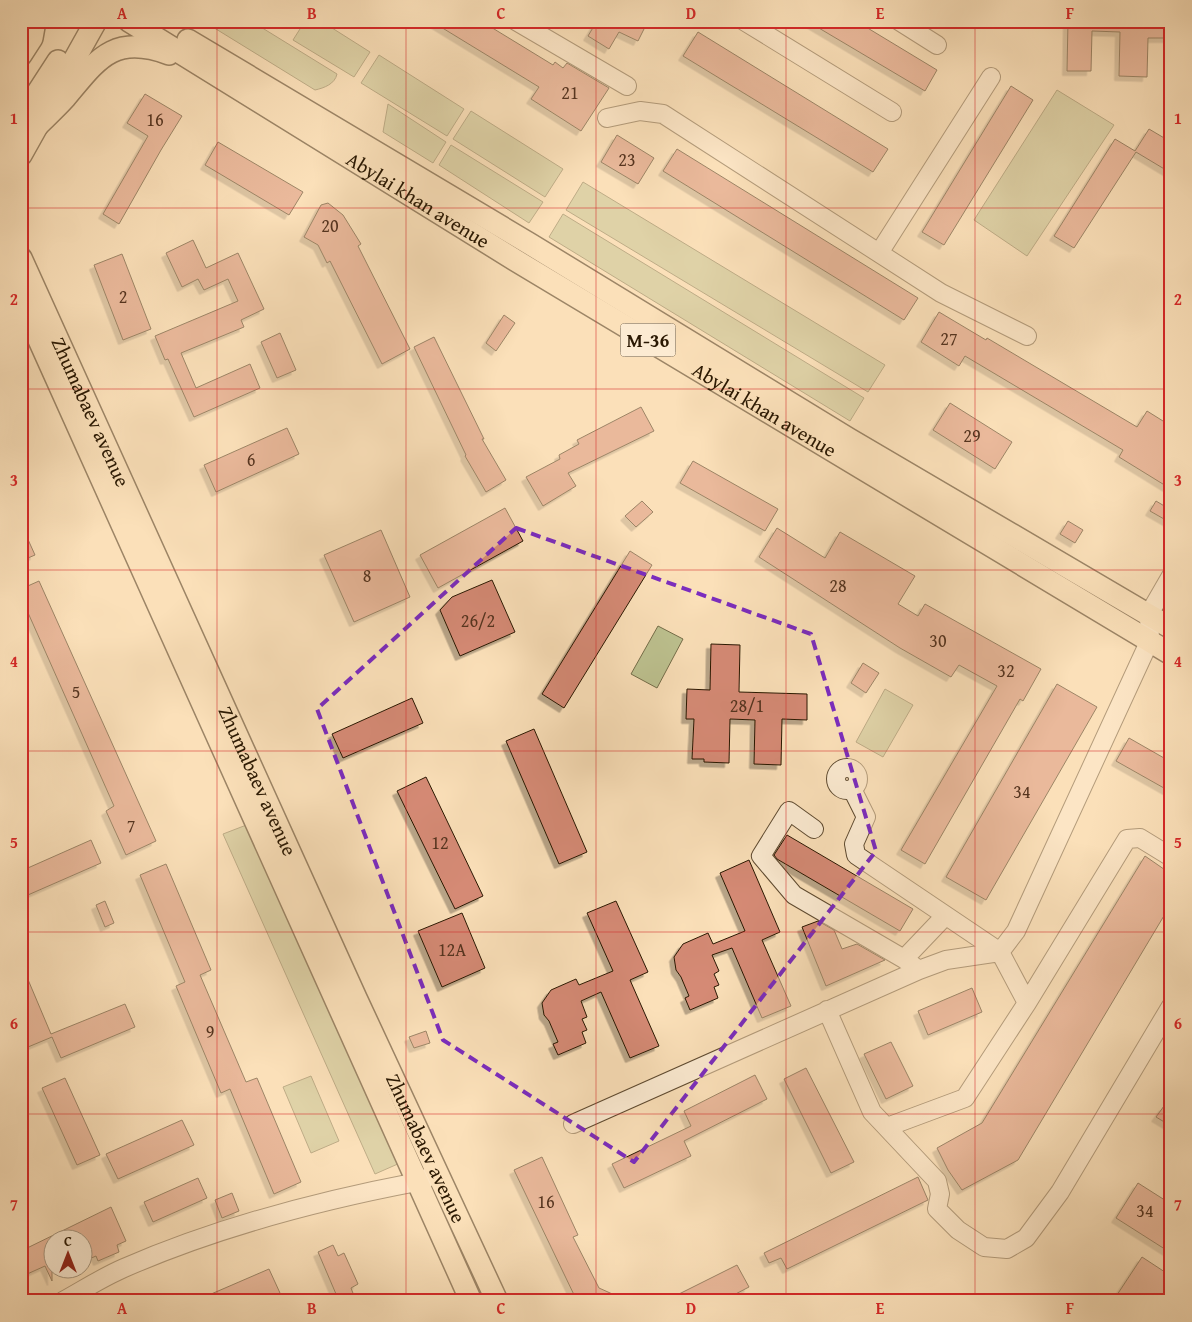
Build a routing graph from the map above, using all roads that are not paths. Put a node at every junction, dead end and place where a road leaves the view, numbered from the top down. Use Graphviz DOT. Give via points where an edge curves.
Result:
graph roads {
  1 [pos="36,21"];
  2 [pos="80,21"];
  3 [pos="96,21"];
  4 [pos="129,21"];
  5 [pos="156,21"];
  6 [pos="516,21"];
  7 [pos="744,21"];
  8 [pos="899,21"];
  9 [pos="936,45"];
  10 [pos="63,50"];
  11 [pos="21,55"];
  12 [pos="991,77"];
  13 [pos="226,81"];
  14 [pos="627,86"];
  15 [pos="21,93"];
  16 [pos="892,112"];
  17 [pos="607,118"];
  18 [pos="29,122"];
  19 [pos="21,155"];
  20 [pos="879,253"];
  21 [pos="21,258"];
  22 [pos="21,300"];
  23 [pos="27,324"];
  24 [pos="1027,336"];
  25 [pos="1171,576"];
  26 [pos="1149,614"];
  27 [pos="1171,628"];
  28 [pos="1150,640"];
  29 [pos="1171,654"];
  30 [pos="852,789"];
  31 [pos="814,828"];
  32 [pos="1171,857"];
  33 [pos="945,916"];
  34 [pos="1000,952"];
  35 [pos="904,958"];
  36 [pos="919,970"];
  37 [pos="1027,1003"];
  38 [pos="1171,1006"];
  39 [pos="827,1010"];
  40 [pos="573,1124"];
  41 [pos="887,1127"];
  42 [pos="436,1173"];
  43 [pos="417,1182"];
  44 [pos="64,1301"];
  45 [pos="471,1301"];
  46 [pos="497,1301"];
  1 -- 11 [label="main road" via="32,38"];
  2 -- 10 [label="main road"];
  3 -- 18 [label="main road"];
  4 -- 13 [label="main road, Abylai khan avenue / M-36"];
  5 -- 26 [label="main road, Abylai khan avenue / M-36" via="849,439"];
  6 -- 14 [label="street"];
  7 -- 16 [label="street"];
  8 -- 9 [label="street"];
  10 -- 15 [label="main road" via="44,61"];
  10 -- 18 [label="main road"];
  12 -- 20 [label="street"];
  13 -- 18 [label="main road" via="187,60 158,50 139,46 124,48 106,54 91,65 64,100"];
  13 -- 28 [label="main road, Abylai khan avenue / M-36" via="515,260"];
  17 -- 20 [label="street" via="640,111 663,114"];
  18 -- 19 [label="main road"];
  20 -- 24 [label="street" via="941,293"];
  21 -- 42 [label="main road, Zhumabaev avenue"];
  22 -- 23 [label="main road, Zhumabaev avenue"];
  23 -- 43 [label="main road, Zhumabaev avenue" via="356,1041"];
  25 -- 26 [label="street"];
  26 -- 27 [label="main road, Abylai khan avenue / M-36"];
  26 -- 28 [label="street"];
  28 -- 29 [label="main road, Abylai khan avenue / M-36"];
  28 -- 34 [label="street" via="1016,931"];
  30 -- 33 [label="street" via="866,817 854,844 856,855"];
  31 -- 35 [label="street" via="789,811 761,856 794,895"];
  32 -- 37 [label="street" via="1140,838 1127,839"];
  33 -- 34 [label="street"];
  33 -- 35 [label="street"];
  34 -- 36 [label="street" via="946,960"];
  34 -- 37 [label="street"];
  35 -- 36 [label="street"];
  36 -- 39 [label="street"];
  37 -- 41 [label="street" via="965,1098"];
  38 -- 41 [label="street" via="1060,1192 1026,1238 1007,1249 984,1247 958,1230 937,1209 940,1194 937,1181"];
  39 -- 40 [label="street"];
  39 -- 41 [label="street" via="872,1112"];
  42 -- 43 [label="street"];
  42 -- 46 [label="main road, Zhumabaev avenue"];
  43 -- 44 [label="street" via="257,1218 123,1268"];
  43 -- 45 [label="main road, Zhumabaev avenue"];
}
